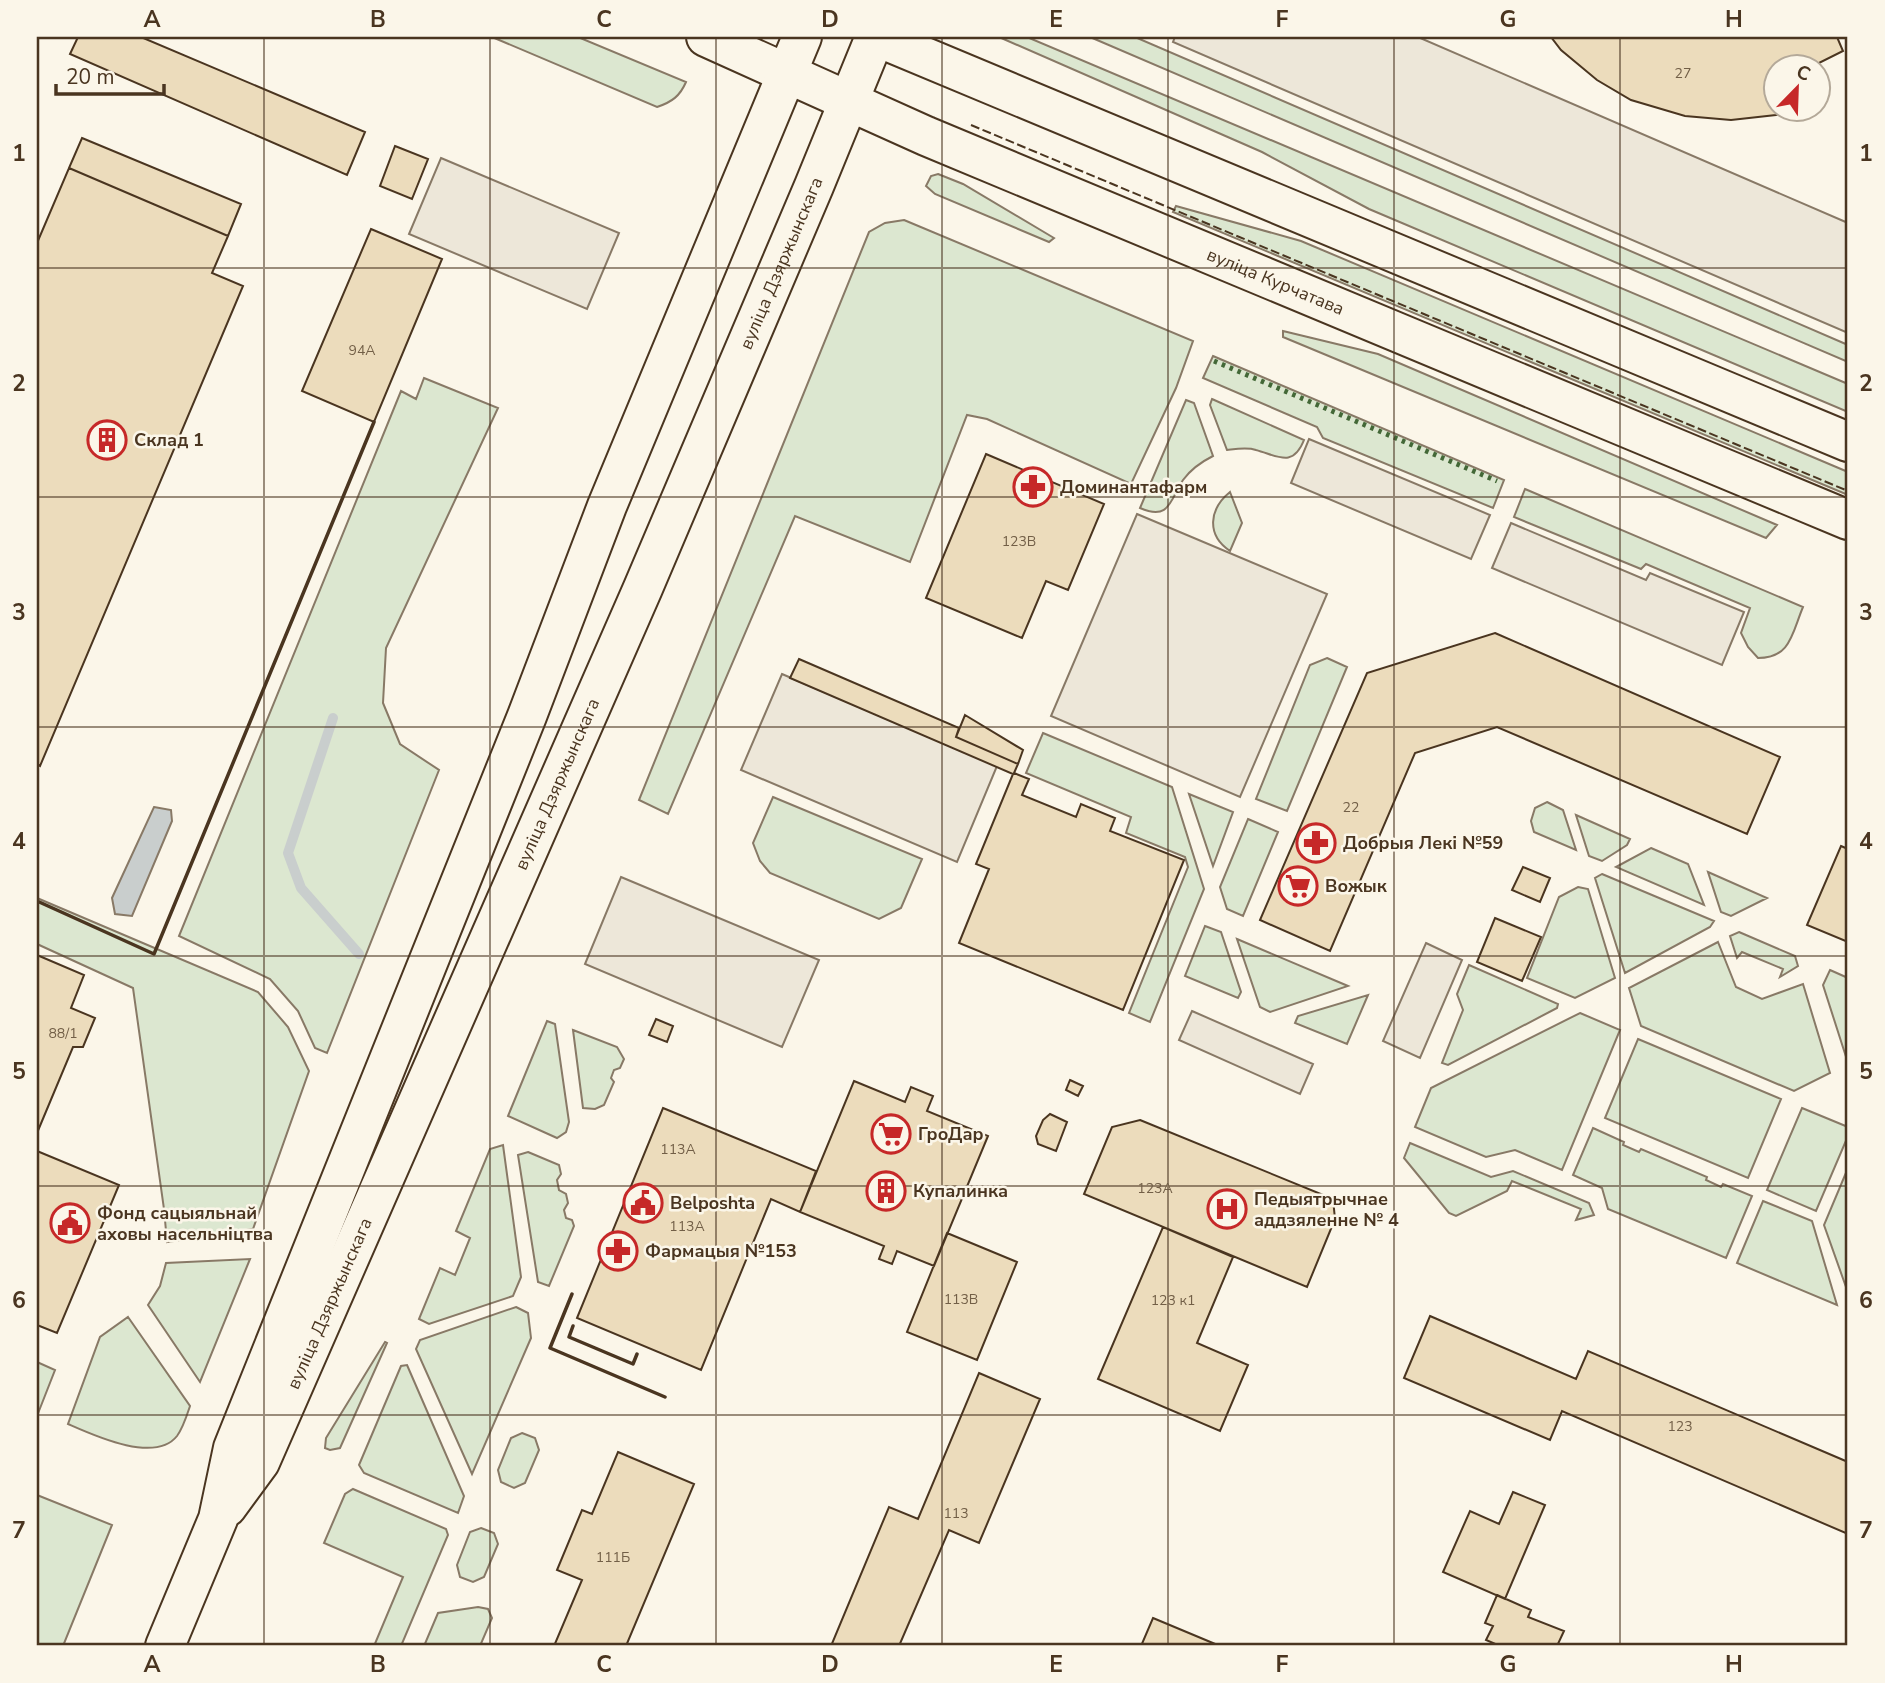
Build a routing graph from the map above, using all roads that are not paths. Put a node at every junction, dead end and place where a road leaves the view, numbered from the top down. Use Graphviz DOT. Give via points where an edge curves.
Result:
graph roads {
  1 [pos="706,37"];
  2 [pos="802,37"];
  3 [pos="876,37"];
  4 [pos="786,74"];
  5 [pos="848,102"];
  6 [pos="1848,442"];
  7 [pos="1848,520"];
  8 [pos="218,1519"];
  9 [pos="165,1646"];
  1 -- 4 [label="main road, вуліца Курчатава"];
  2 -- 4 [label="main road, вуліца Дзяржынскага"];
  3 -- 5 [label="main road, вуліца Дзяржынскага"];
  3 -- 6 [label="main road"];
  4 -- 5 [label="main road, вуліца Курчатава"];
  4 -- 8 [label="main road, вуліца Дзяржынскага" via="607,506 523,728 233,1448"];
  5 -- 7 [label="main road, вуліца Курчатава"];
  5 -- 8 [label="main road, вуліца Дзяржынскага" via="643,588 260,1462"];
  8 -- 9 [label="main road, вуліца Дзяржынскага"];
}
